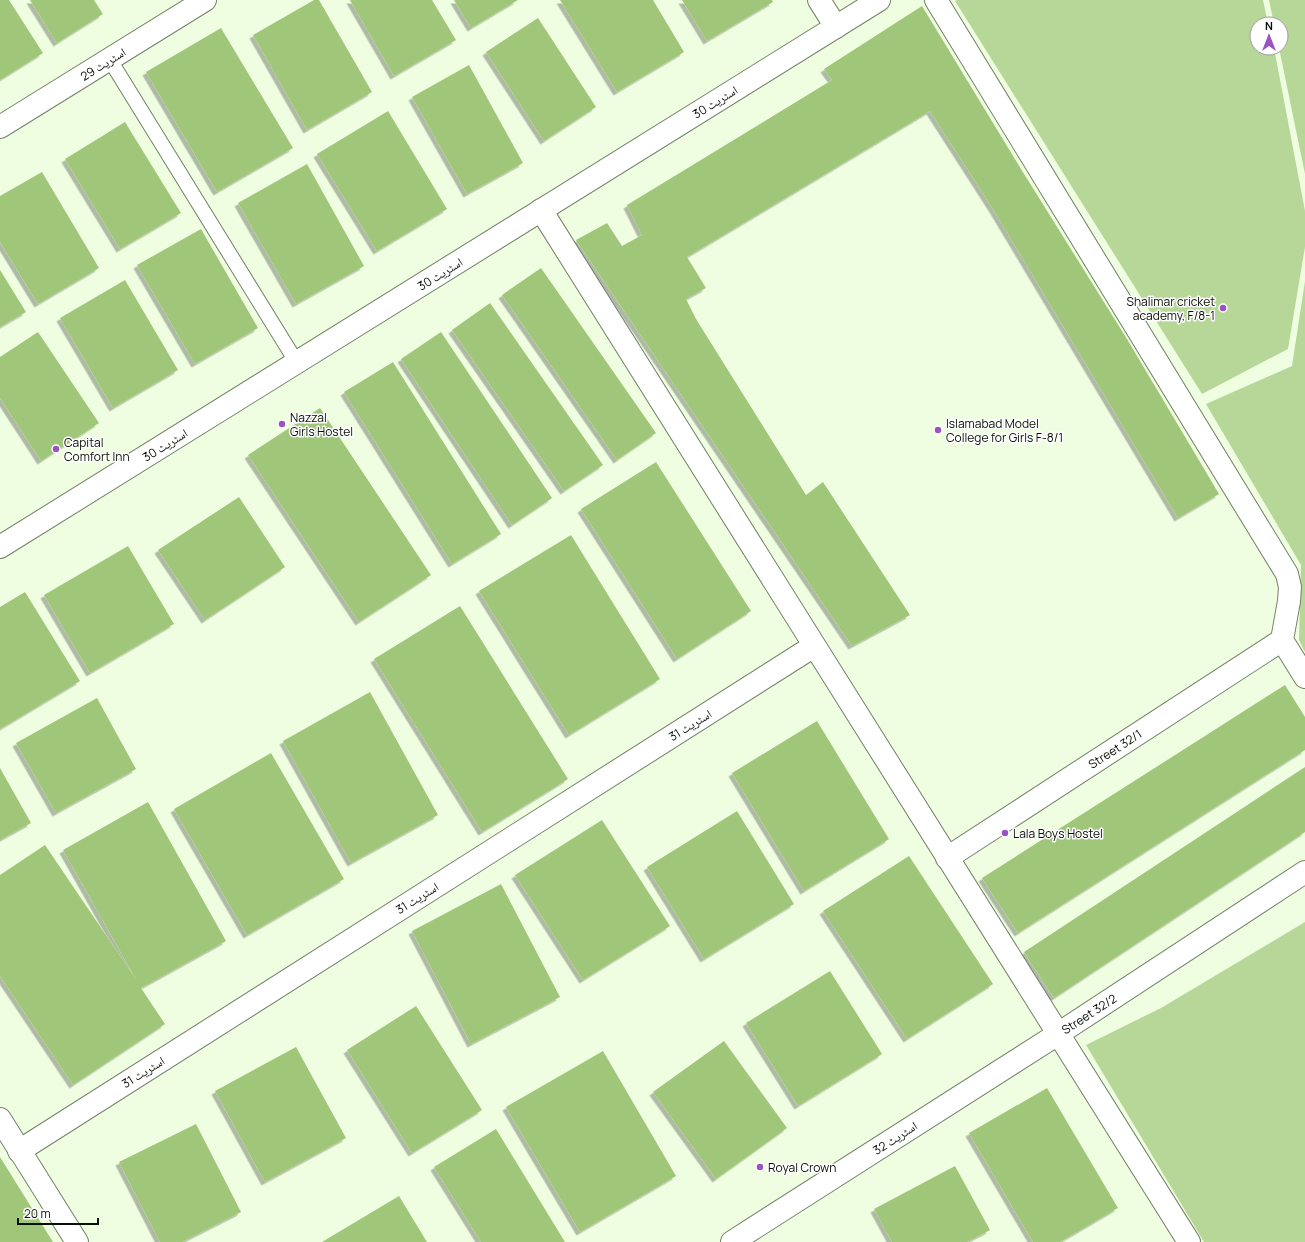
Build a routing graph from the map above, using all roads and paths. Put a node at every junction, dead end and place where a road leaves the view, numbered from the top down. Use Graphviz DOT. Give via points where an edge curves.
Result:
graph roads {
  1 [pos="205,0"];
  2 [pos="819,0"];
  3 [pos="879,0"];
  4 [pos="936,0"];
  5 [pos="836,27"];
  6 [pos="110,60"];
  7 [pos="0,127"];
  8 [pos="541,210"];
  9 [pos="298,363"];
  10 [pos="0,547"];
  11 [pos="1282,640"];
  12 [pos="814,646"];
  13 [pos="1305,677"];
  14 [pos="947,858"];
  15 [pos="1305,872"];
  16 [pos="1058,1034"];
  17 [pos="0,1119"];
  18 [pos="19,1150"];
  19 [pos="77,1242"];
  20 [pos="732,1242"];
  21 [pos="1189,1242"];
  1 -- 6 [label="street, اسٹریٹ 29"];
  2 -- 5 [label="street"];
  3 -- 5 [label="street, اسٹریٹ 30"];
  4 -- 11 [label="street" via="1287,574 1290,601"];
  5 -- 8 [label="street, اسٹریٹ 30"];
  6 -- 7 [label="street, اسٹریٹ 29"];
  6 -- 9 [label="lane"];
  8 -- 9 [label="street, اسٹریٹ 30"];
  8 -- 12 [label="street"];
  9 -- 10 [label="street, اسٹریٹ 30"];
  11 -- 13 [label="street"];
  11 -- 14 [label="street, Street 32/1"];
  12 -- 14 [label="street"];
  12 -- 18 [label="street, اسٹریٹ 31"];
  14 -- 16 [label="street"];
  15 -- 16 [label="street, Street 32/2"];
  16 -- 20 [label="street, اسٹریٹ 32"];
  16 -- 21 [label="street, Street 32/2"];
  17 -- 18 [label="street"];
  18 -- 19 [label="street"];
}
